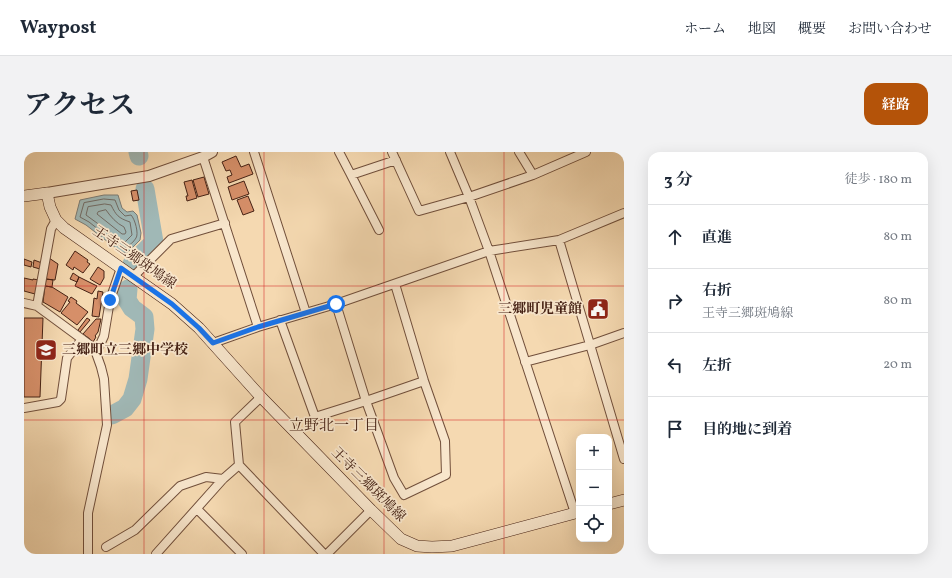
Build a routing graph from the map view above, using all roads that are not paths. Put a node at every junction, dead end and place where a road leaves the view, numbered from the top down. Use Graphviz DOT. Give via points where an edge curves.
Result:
graph roads {
  1 [pos="254,152"];
  2 [pos="339,152"];
  3 [pos="392,152"];
  4 [pos="450,152"];
  5 [pos="519,152"];
  6 [pos="586,152"];
  7 [pos="208,154"];
  8 [pos="396,160"];
  9 [pos="351,175"];
  10 [pos="533,175"];
  11 [pos="46,193"];
  12 [pos="24,196"];
  13 [pos="469,197"];
  14 [pos="624,213"];
  15 [pos="56,220"];
  16 [pos="225,223"];
  17 [pos="379,230"];
  18 [pos="559,240"];
  19 [pos="489,251"];
  20 [pos="121,268"];
  21 [pos="133,277"];
  22 [pos="395,284"];
  23 [pos="24,303"];
  24 [pos="336,304"];
  25 [pos="37,306"];
  26 [pos="306,313"];
  27 [pos="280,320"];
  28 [pos="258,327"];
  29 [pos="624,333"];
  30 [pos="82,339"];
  31 [pos="213,343"];
  32 [pos="590,345"];
  33 [pos="96,354"];
  34 [pos="525,362"];
  35 [pos="424,381"];
  36 [pos="261,397"];
  37 [pos="366,401"];
  38 [pos="24,408"];
  39 [pos="624,459"];
  40 [pos="239,465"];
  41 [pos="223,479"];
  42 [pos="624,500"];
  43 [pos="612,503"];
  44 [pos="197,509"];
  45 [pos="576,509"];
  46 [pos="371,510"];
  47 [pos="576,512"];
  48 [pos="106,547"];
  49 [pos="88,554"];
  50 [pos="156,554"];
  51 [pos="242,554"];
  52 [pos="326,554"];
  1 -- 26 [label="street"];
  2 -- 9 [label="street"];
  3 -- 8 [label="street"];
  4 -- 13 [label="street"];
  5 -- 10 [label="street"];
  6 -- 10 [label="street"];
  7 -- 11 [label="street" via="149,176"];
  7 -- 16 [label="street"];
  8 -- 9 [label="street"];
  8 -- 13 [label="street" via="419,211"];
  9 -- 17 [label="street"];
  10 -- 13 [label="street"];
  11 -- 12 [label="main road"];
  11 -- 15 [label="main road, 王寺三郷斑鳩線"];
  13 -- 19 [label="street"];
  14 -- 18 [label="street"];
  15 -- 20 [label="main road, 王寺三郷斑鳩線"];
  15 -- 25 [label="street" via="51,229"];
  16 -- 21 [label="street" via="171,239"];
  16 -- 28 [label="street"];
  18 -- 19 [label="street"];
  18 -- 32 [label="street"];
  19 -- 22 [label="street"];
  19 -- 34 [label="street"];
  20 -- 21 [label="main road, 王寺三郷斑鳩線"];
  20 -- 33 [label="street" via="110,300 104,336"];
  21 -- 31 [label="main road, 王寺三郷斑鳩線" via="172,304"];
  22 -- 24 [label="street"];
  22 -- 35 [label="street"];
  23 -- 25 [label="street"];
  24 -- 26 [label="street"];
  24 -- 37 [label="street"];
  25 -- 30 [label="street"];
  26 -- 27 [label="street"];
  27 -- 28 [label="street"];
  27 -- 37 [label="street" via="315,417"];
  28 -- 31 [label="street"];
  29 -- 32 [label="street"];
  30 -- 33 [label="street"];
  30 -- 38 [label="street" via="67,358 61,399 58,402"];
  31 -- 36 [label="main road, 王寺三郷斑鳩線"];
  32 -- 34 [label="street"];
  32 -- 39 [label="street"];
  33 -- 49 [label="street" via="104,379 107,425 88,513"];
  34 -- 45 [label="street"];
  35 -- 37 [label="street"];
  35 -- 37 [label="street" via="445,441 446,475 404,495 394,478"];
  36 -- 40 [label="street" via="235,422"];
  36 -- 46 [label="main road, 王寺三郷斑鳩線"];
  40 -- 41 [label="street"];
  40 -- 52 [label="street"];
  41 -- 44 [label="street"];
  41 -- 48 [label="street" via="206,477 180,486 135,530"];
  42 -- 43 [label="main road"];
  44 -- 50 [label="street"];
  44 -- 51 [label="street"];
  46 -- 47 [label="main road, 王寺三郷斑鳩線" via="401,539 417,546 432,547 452,546"];
  46 -- 52 [label="street"];
}
